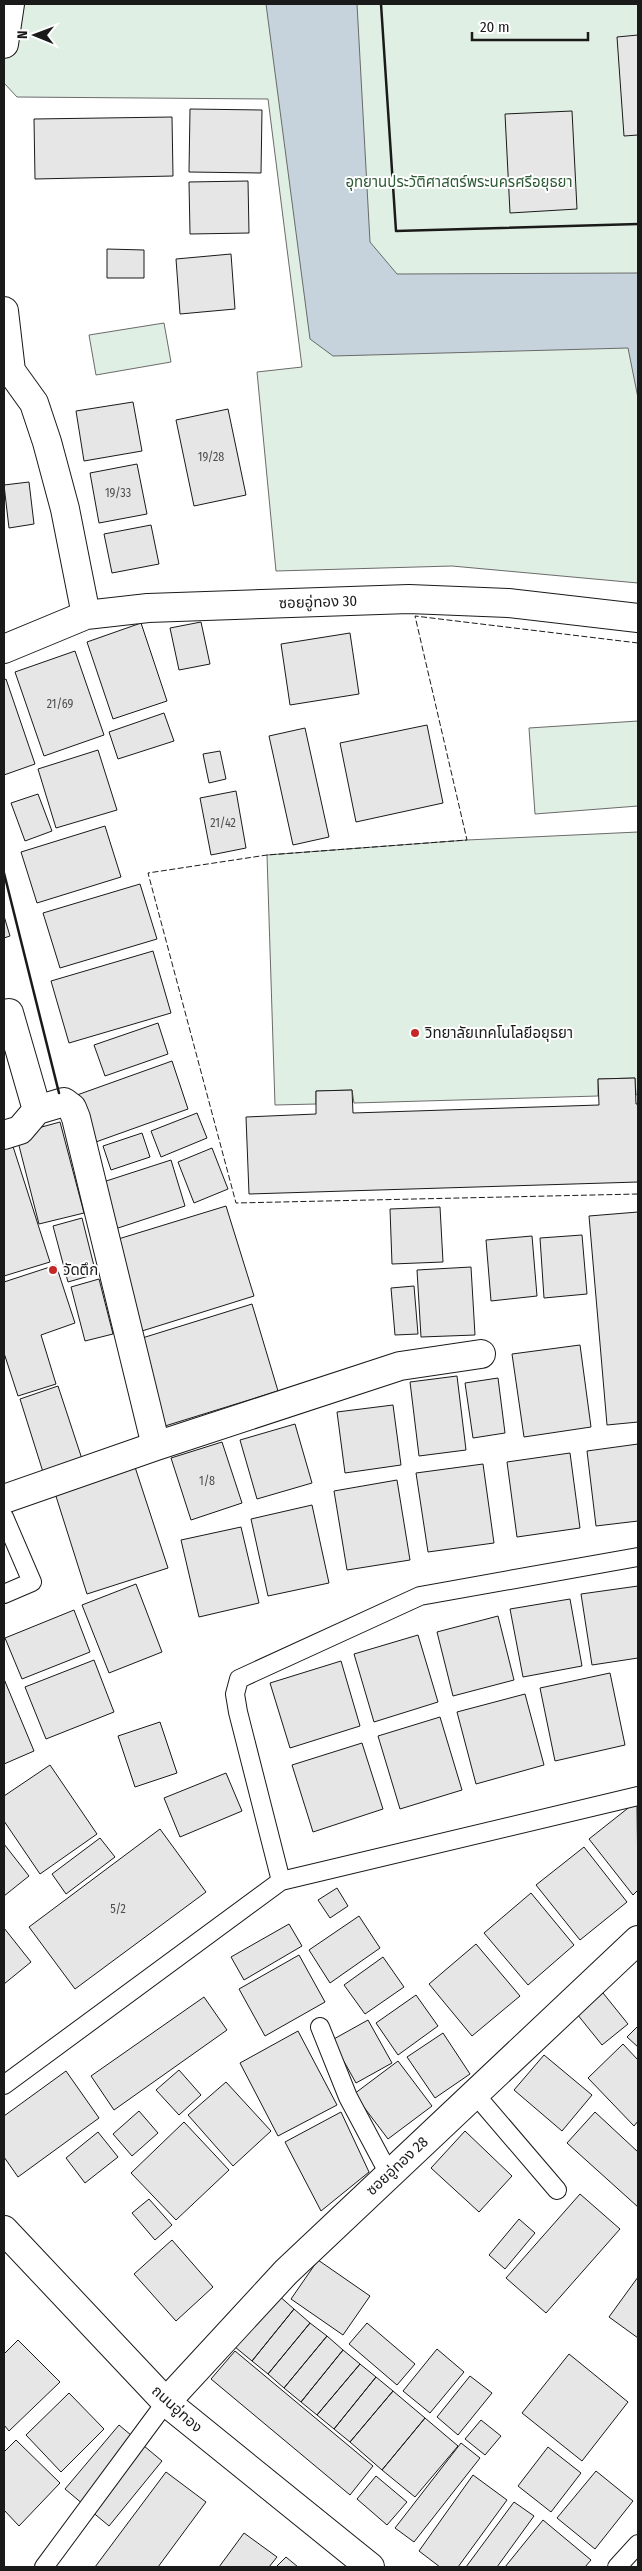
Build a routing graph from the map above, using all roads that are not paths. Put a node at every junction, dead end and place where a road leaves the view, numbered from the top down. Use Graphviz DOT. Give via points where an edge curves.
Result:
graph roads {
  1 [pos="10,4"];
  2 [pos="4,44"];
  3 [pos="4,311"];
  4 [pos="7,372"];
  5 [pos="86,616"];
  6 [pos="638,618"];
  7 [pos="4,649"];
  8 [pos="9,1013"];
  9 [pos="37,1110"];
  10 [pos="4,1135"];
  11 [pos="481,1354"];
  12 [pos="156,1446"];
  13 [pos="4,1498"];
  14 [pos="4,1517"];
  15 [pos="638,1557"];
  16 [pos="4,1594"];
  17 [pos="638,1796"];
  18 [pos="281,1881"];
  19 [pos="638,1940"];
  20 [pos="320,2028"];
  21 [pos="4,2085"];
  22 [pos="474,2093"];
  23 [pos="389,2174"];
  24 [pos="557,2190"];
  25 [pos="4,2230"];
  26 [pos="166,2402"];
  27 [pos="638,2544"];
  28 [pos="44,2567"];
  29 [pos="370,2567"];
  30 [pos="617,2567"];
  1 -- 2 [label="street"];
  3 -- 4 [label="street"];
  4 -- 5 [label="street" via="34,403 65,509"];
  5 -- 6 [label="street, ซอยอู่ทอง 30" via="148,608 409,599 508,603"];
  5 -- 7 [label="street, ซอยอู่ทอง 30"];
  8 -- 9 [label="street"];
  9 -- 10 [label="street" via="20,1130"];
  9 -- 12 [label="street" via="64,1102 72,1108 76,1118"];
  11 -- 12 [label="street" via="400,1366"];
  12 -- 13 [label="street"];
  14 -- 16 [label="lane" via="32,1582"];
  15 -- 18 [label="lane" via="420,1596 239,1679 235,1694 238,1712"];
  17 -- 18 [label="lane"];
  18 -- 21 [label="lane"];
  19 -- 22 [label="street, ซอยอู่ทอง 28"];
  20 -- 23 [label="lane" via="348,2097"];
  22 -- 23 [label="street, ซอยอู่ทอง 28"];
  22 -- 24 [label="lane"];
  23 -- 26 [label="street, ซอยอู่ทอง 28" via="286,2272"];
  25 -- 26 [label="street, ถนนอู่ทอง"];
  26 -- 28 [label="lane"];
  26 -- 29 [label="street, ถนนอู่ทอง"];
  27 -- 30 [label="lane"];
}
